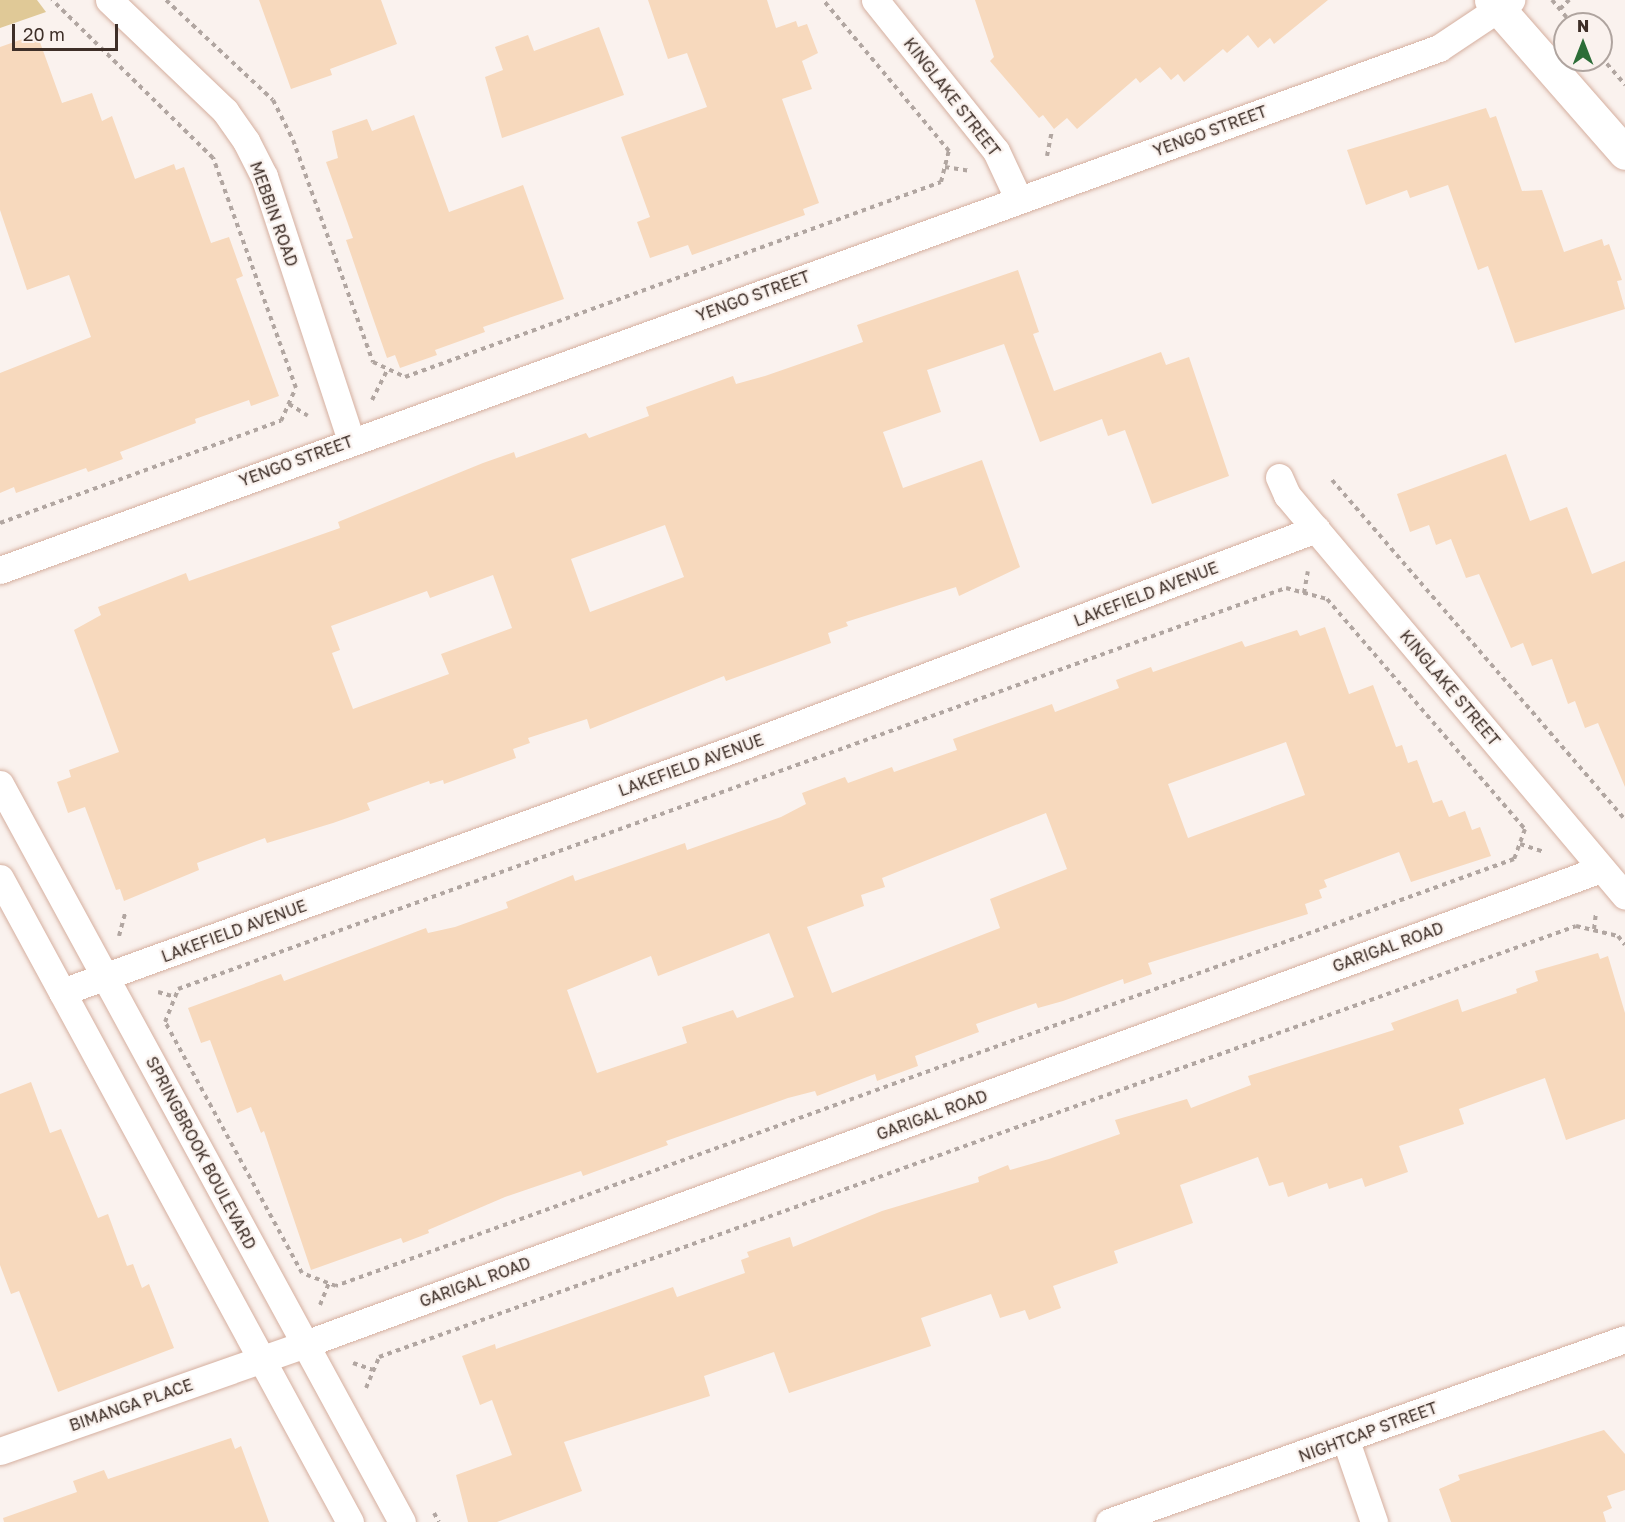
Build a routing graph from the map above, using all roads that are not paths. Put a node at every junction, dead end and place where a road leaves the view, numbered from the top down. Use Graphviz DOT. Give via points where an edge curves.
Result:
graph roads {
  1 [pos="109,0"];
  2 [pos="874,0"];
  3 [pos="1501,4"];
  4 [pos="1625,153"];
  5 [pos="1019,200"];
  6 [pos="351,441"];
  7 [pos="1279,477"];
  8 [pos="1317,529"];
  9 [pos="0,570"];
  10 [pos="0,784"];
  11 [pos="1601,869"];
  12 [pos="4,894"];
  13 [pos="1625,896"];
  14 [pos="106,978"];
  15 [pos="62,993"];
  16 [pos="1625,1339"];
  17 [pos="305,1344"];
  18 [pos="262,1360"];
  19 [pos="1346,1441"];
  20 [pos="0,1451"];
  21 [pos="350,1522"];
  22 [pos="402,1522"];
  23 [pos="1109,1522"];
  24 [pos="1374,1522"];
  1 -- 6 [label="street, MEBBIN ROAD" via="225,111 246,141 264,176"];
  2 -- 5 [label="street, KINGLAKE STREET" via="996,151"];
  3 -- 4 [label="street"];
  3 -- 5 [label="street, YENGO STREET" via="1439,48"];
  5 -- 6 [label="street, YENGO STREET"];
  6 -- 9 [label="street, YENGO STREET"];
  7 -- 8 [label="street, KINGLAKE STREET" via="1287,495"];
  8 -- 11 [label="street, KINGLAKE STREET"];
  8 -- 14 [label="street, LAKEFIELD AVENUE"];
  10 -- 14 [label="street, SPRINGBROOK BOULEVARD"];
  11 -- 13 [label="street, KINGLAKE STREET"];
  11 -- 17 [label="street, GARIGAL ROAD"];
  12 -- 15 [label="street"];
  14 -- 15 [label="street, LAKEFIELD AVENUE"];
  14 -- 17 [label="street, SPRINGBROOK BOULEVARD"];
  15 -- 18 [label="street"];
  16 -- 19 [label="street, NIGHTCAP STREET"];
  17 -- 18 [label="street, GARIGAL ROAD"];
  17 -- 22 [label="street, SPRINGBROOK BOULEVARD"];
  18 -- 20 [label="street, BIMANGA PLACE"];
  18 -- 21 [label="street"];
  19 -- 23 [label="street, NIGHTCAP STREET"];
  19 -- 24 [label="street"];
}
